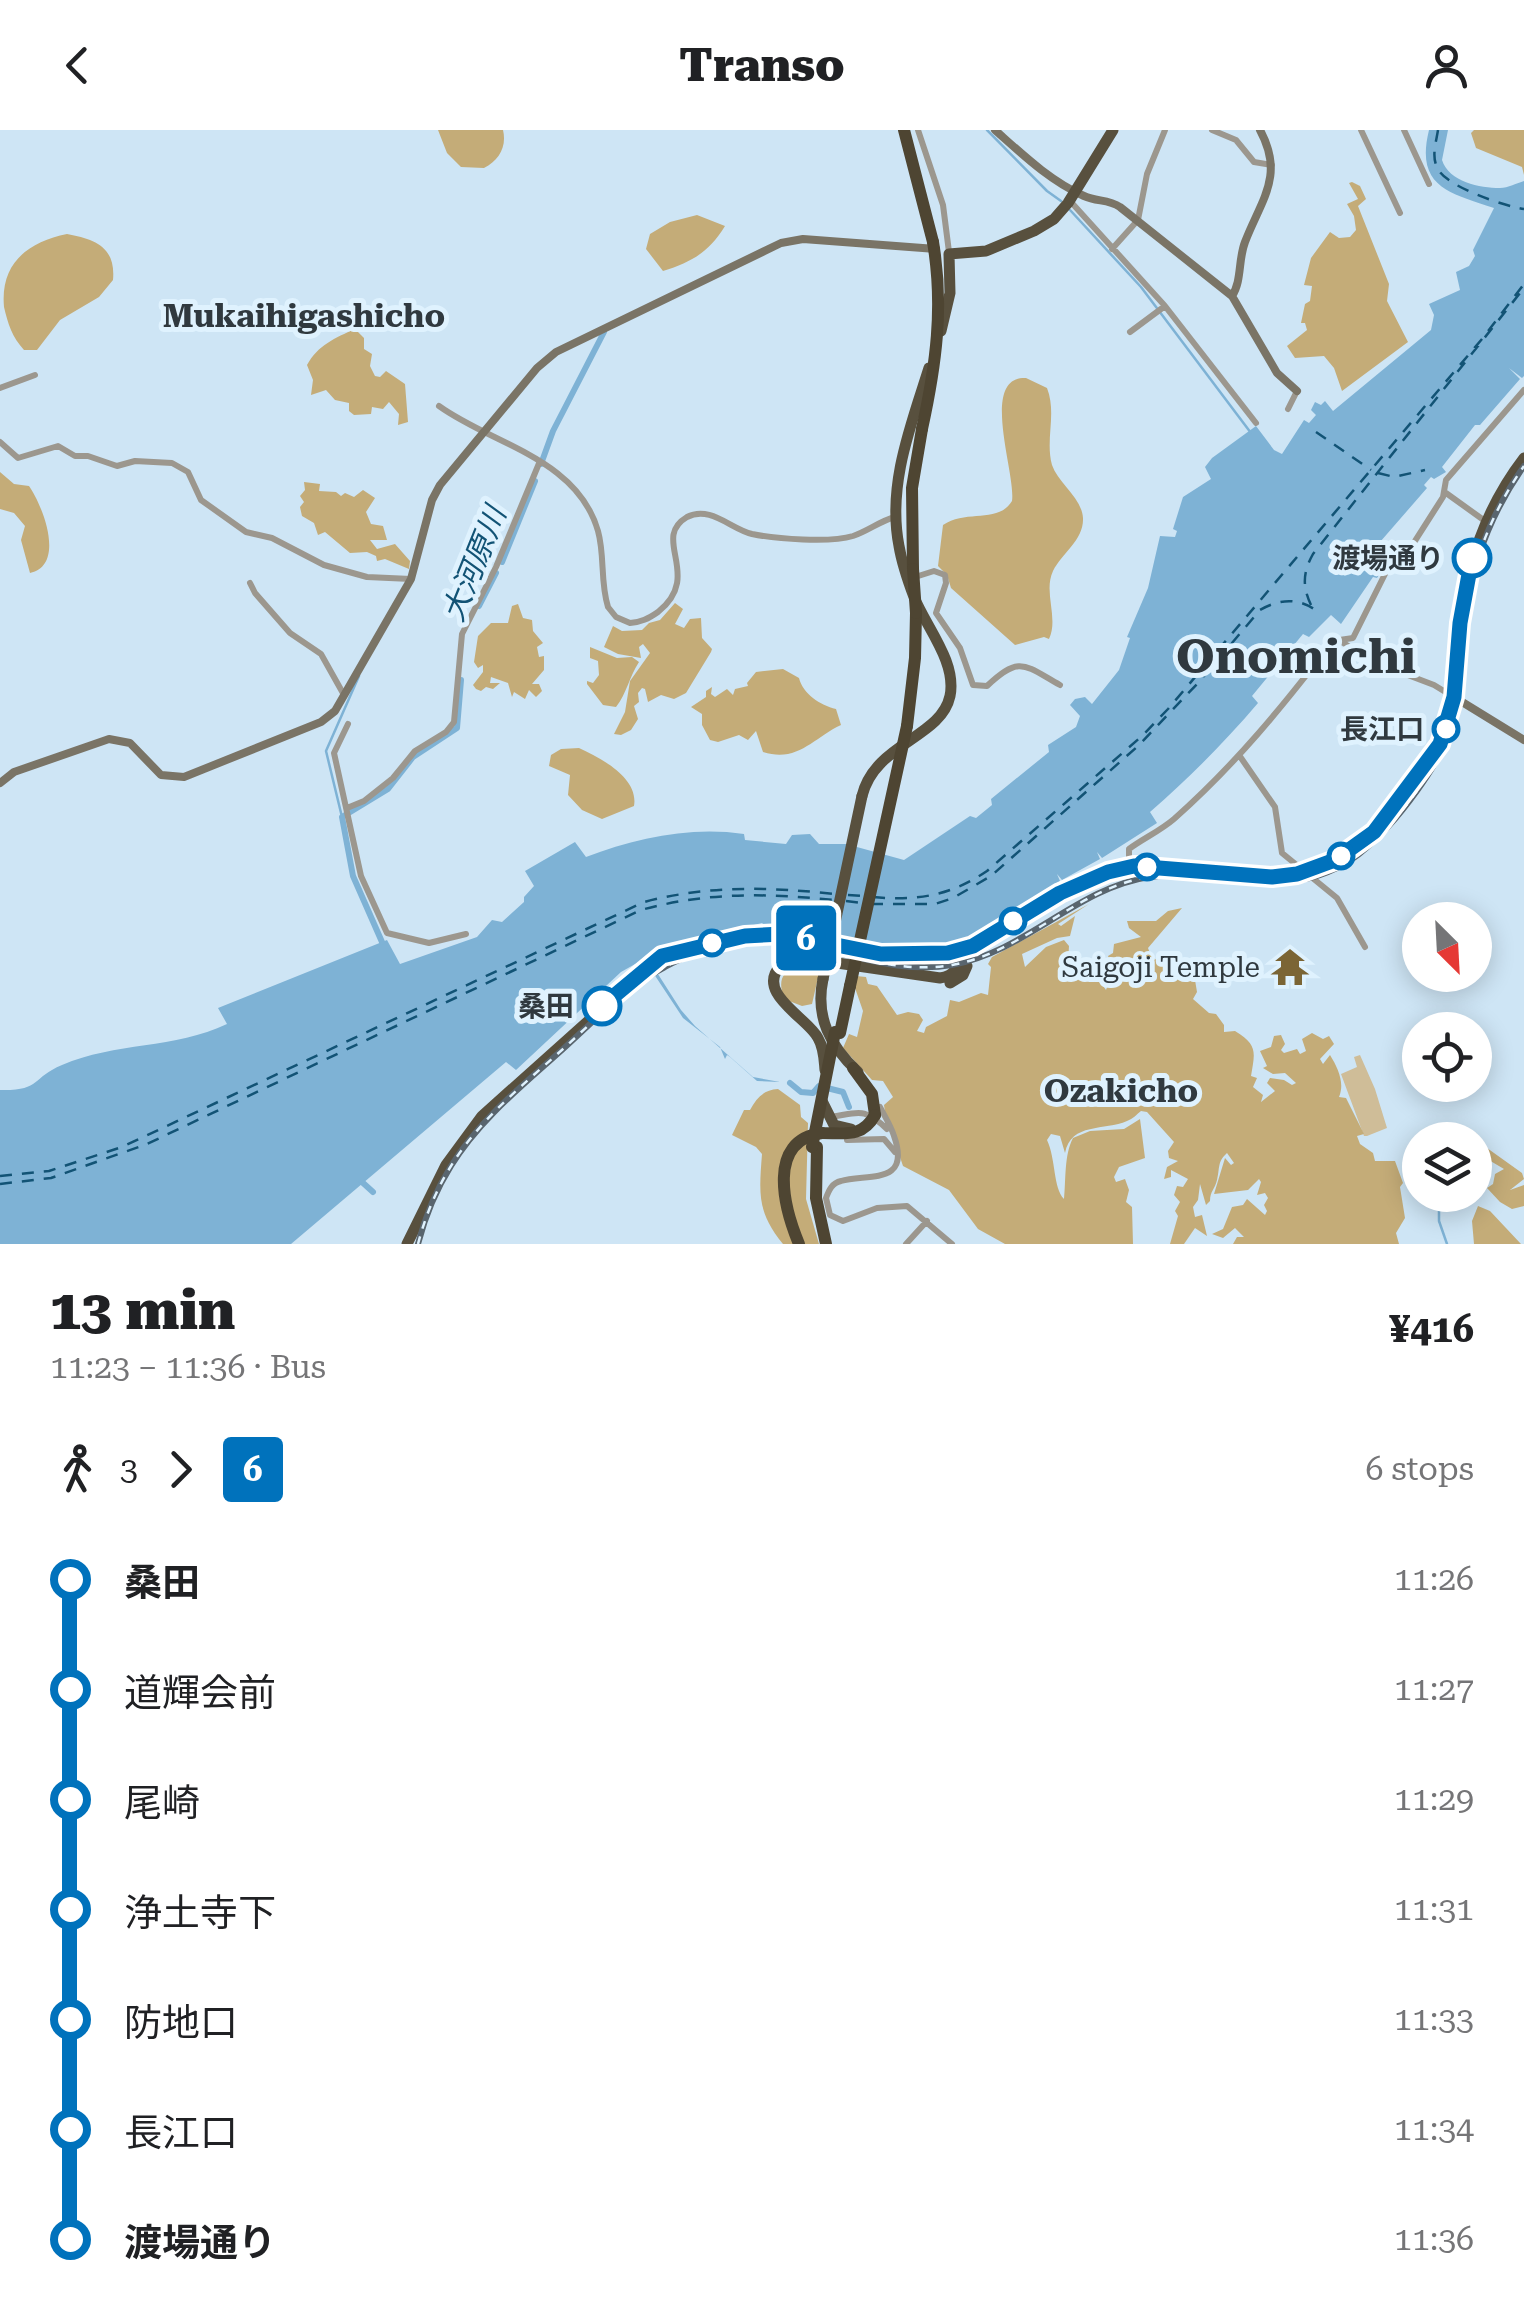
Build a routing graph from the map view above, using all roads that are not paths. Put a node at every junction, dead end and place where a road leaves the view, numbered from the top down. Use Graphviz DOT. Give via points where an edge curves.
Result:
graph roads {
  1 [pos="904,130"];
  2 [pos="918,130"];
  3 [pos="995,130"];
  4 [pos="1112,130"];
  5 [pos="1165,130"];
  6 [pos="1212,130"];
  7 [pos="1260,130"];
  8 [pos="1361,130"];
  9 [pos="1404,130"];
  10 [pos="1272,165"];
  11 [pos="1429,184"];
  12 [pos="1069,201"];
  13 [pos="1400,213"];
  14 [pos="1138,220"];
  15 [pos="1112,249"];
  16 [pos="950,254"];
  17 [pos="1232,296"];
  18 [pos="1164,307"];
  19 [pos="1130,332"];
  20 [pos="35,375"];
  21 [pos="0,388"];
  22 [pos="1524,390"];
  23 [pos="1298,391"];
  24 [pos="440,406"];
  25 [pos="1288,409"];
  26 [pos="1256,423"];
  27 [pos="484,432"];
  28 [pos="0,442"];
  29 [pos="1524,458"];
  30 [pos="540,461"];
  31 [pos="1445,493"];
  32 [pos="895,517"];
  33 [pos="1485,522"];
  34 [pos="911,574"];
  35 [pos="411,579"];
  36 [pos="250,582"];
  37 [pos="1351,642"];
  38 [pos="1060,685"];
  39 [pos="344,696"];
  40 [pos="1454,697"];
  41 [pos="348,724"];
  42 [pos="1524,740"];
  43 [pos="1239,755"];
  44 [pos="0,783"];
  45 [pos="347,808"];
  46 [pos="1129,867"];
  47 [pos="1304,872"];
  48 [pos="466,934"];
  49 [pos="1365,946"];
  50 [pos="965,956"];
  51 [pos="851,1065"];
  52 [pos="824,1107"];
  53 [pos="872,1117"];
  54 [pos="847,1140"];
  55 [pos="817,1142"];
  56 [pos="894,1144"];
  57 [pos="896,1158"];
  58 [pos="927,1221"];
  59 [pos="407,1244"];
  60 [pos="800,1244"];
  61 [pos="824,1244"];
  62 [pos="906,1244"];
  63 [pos="952,1244"];
  1 -- 34 [label="highway, bridge" via="933,242 940,314 912,488"];
  2 -- 16 [label="street"];
  3 -- 12 [label="main road"];
  4 -- 12 [label="highway"];
  5 -- 14 [label="street"];
  6 -- 10 [label="street" via="1236,140 1254,162"];
  7 -- 10 [label="main road"];
  8 -- 13 [label="street"];
  9 -- 11 [label="street"];
  10 -- 17 [label="main road"];
  12 -- 14 [label="main road" via="1108,200"];
  12 -- 15 [label="street"];
  12 -- 16 [label="highway" via="1043,226 993,248"];
  14 -- 15 [label="street"];
  14 -- 17 [label="main road"];
  15 -- 18 [label="street"];
  16 -- 27 [label="main road" via="781,242 556,352"];
  16 -- 32 [label="highway" via="948,304 901,463"];
  17 -- 23 [label="main road" via="1277,373"];
  18 -- 19 [label="street"];
  18 -- 26 [label="street"];
  20 -- 21 [label="street"];
  22 -- 31 [label="street" via="1448,478"];
  23 -- 25 [label="street"];
  24 -- 27 [label="street"];
  27 -- 30 [label="street"];
  27 -- 35 [label="main road" via="434,495"];
  28 -- 35 [label="street" via="18,458 58,446 117,466 135,460 172,464 188,472 201,500 246,532 324,566"];
  29 -- 33 [label="highway"];
  30 -- 32 [label="street" via="588,508 600,540 608,607 630,624 652,616 674,594 674,534 690,516 707,514 752,534 833,538"];
  30 -- 45 [label="street" via="462,634 454,722 415,751 393,778"];
  31 -- 33 [label="street"];
  31 -- 37 [label="street" via="1406,554 1389,566"];
  32 -- 34 [label="highway"];
  33 -- 40 [label="highway" via="1465,588"];
  34 -- 38 [label="street" via="945,575 936,613 962,652 972,685 983,688 1020,665"];
  34 -- 51 [label="highway, bridge" via="949,670 950,696 934,721 880,762 862,796 819,1005"];
  34 -- 55 [label="highway, bridge" via="914,668"];
  35 -- 39 [label="main road"];
  36 -- 39 [label="street" via="290,632 321,654"];
  37 -- 40 [label="street" via="1371,662"];
  37 -- 43 [label="street" via="1333,642"];
  39 -- 44 [label="main road" via="322,722 184,777 161,775 130,744 109,738"];
  40 -- 42 [label="main road"];
  40 -- 47 [label="highway" via="1440,744 1374,832 1348,853"];
  41 -- 45 [label="street" via="334,754"];
  43 -- 46 [label="street" via="1172,821 1130,850"];
  43 -- 47 [label="street" via="1275,807 1282,853"];
  45 -- 48 [label="street" via="361,876 387,933 430,942"];
  46 -- 47 [label="highway" via="1272,877"];
  46 -- 50 [label="highway" via="1076,885"];
  47 -- 49 [label="street" via="1337,898"];
  50 -- 52 [label="highway, bridge" via="959,978 938,984 794,958 782,964 774,979 780,999 819,1039"];
  50 -- 59 [label="highway" via="881,954 760,934 650,964 482,1116 446,1165"];
  51 -- 53 [label="highway" via="874,1098"];
  52 -- 53 [label="highway" via="838,1128"];
  52 -- 54 [label="highway" via="826,1129"];
  52 -- 56 [label="street" via="834,1118 868,1114 887,1128"];
  53 -- 54 [label="highway" via="861,1136"];
  53 -- 55 [label="highway, bridge" via="857,1133"];
  53 -- 56 [label="street" via="848,1127 844,1120 850,1114 868,1117 882,1126"];
  53 -- 57 [label="street" via="896,1140"];
  54 -- 57 [label="street" via="884,1138"];
  55 -- 60 [label="highway" via="803,1138 788,1152 784,1172"];
  55 -- 61 [label="highway"];
  56 -- 57 [label="street"];
  57 -- 58 [label="street" via="882,1177 835,1184 826,1198 830,1214 844,1221 899,1204"];
  58 -- 62 [label="street"];
  58 -- 63 [label="street"];
}
